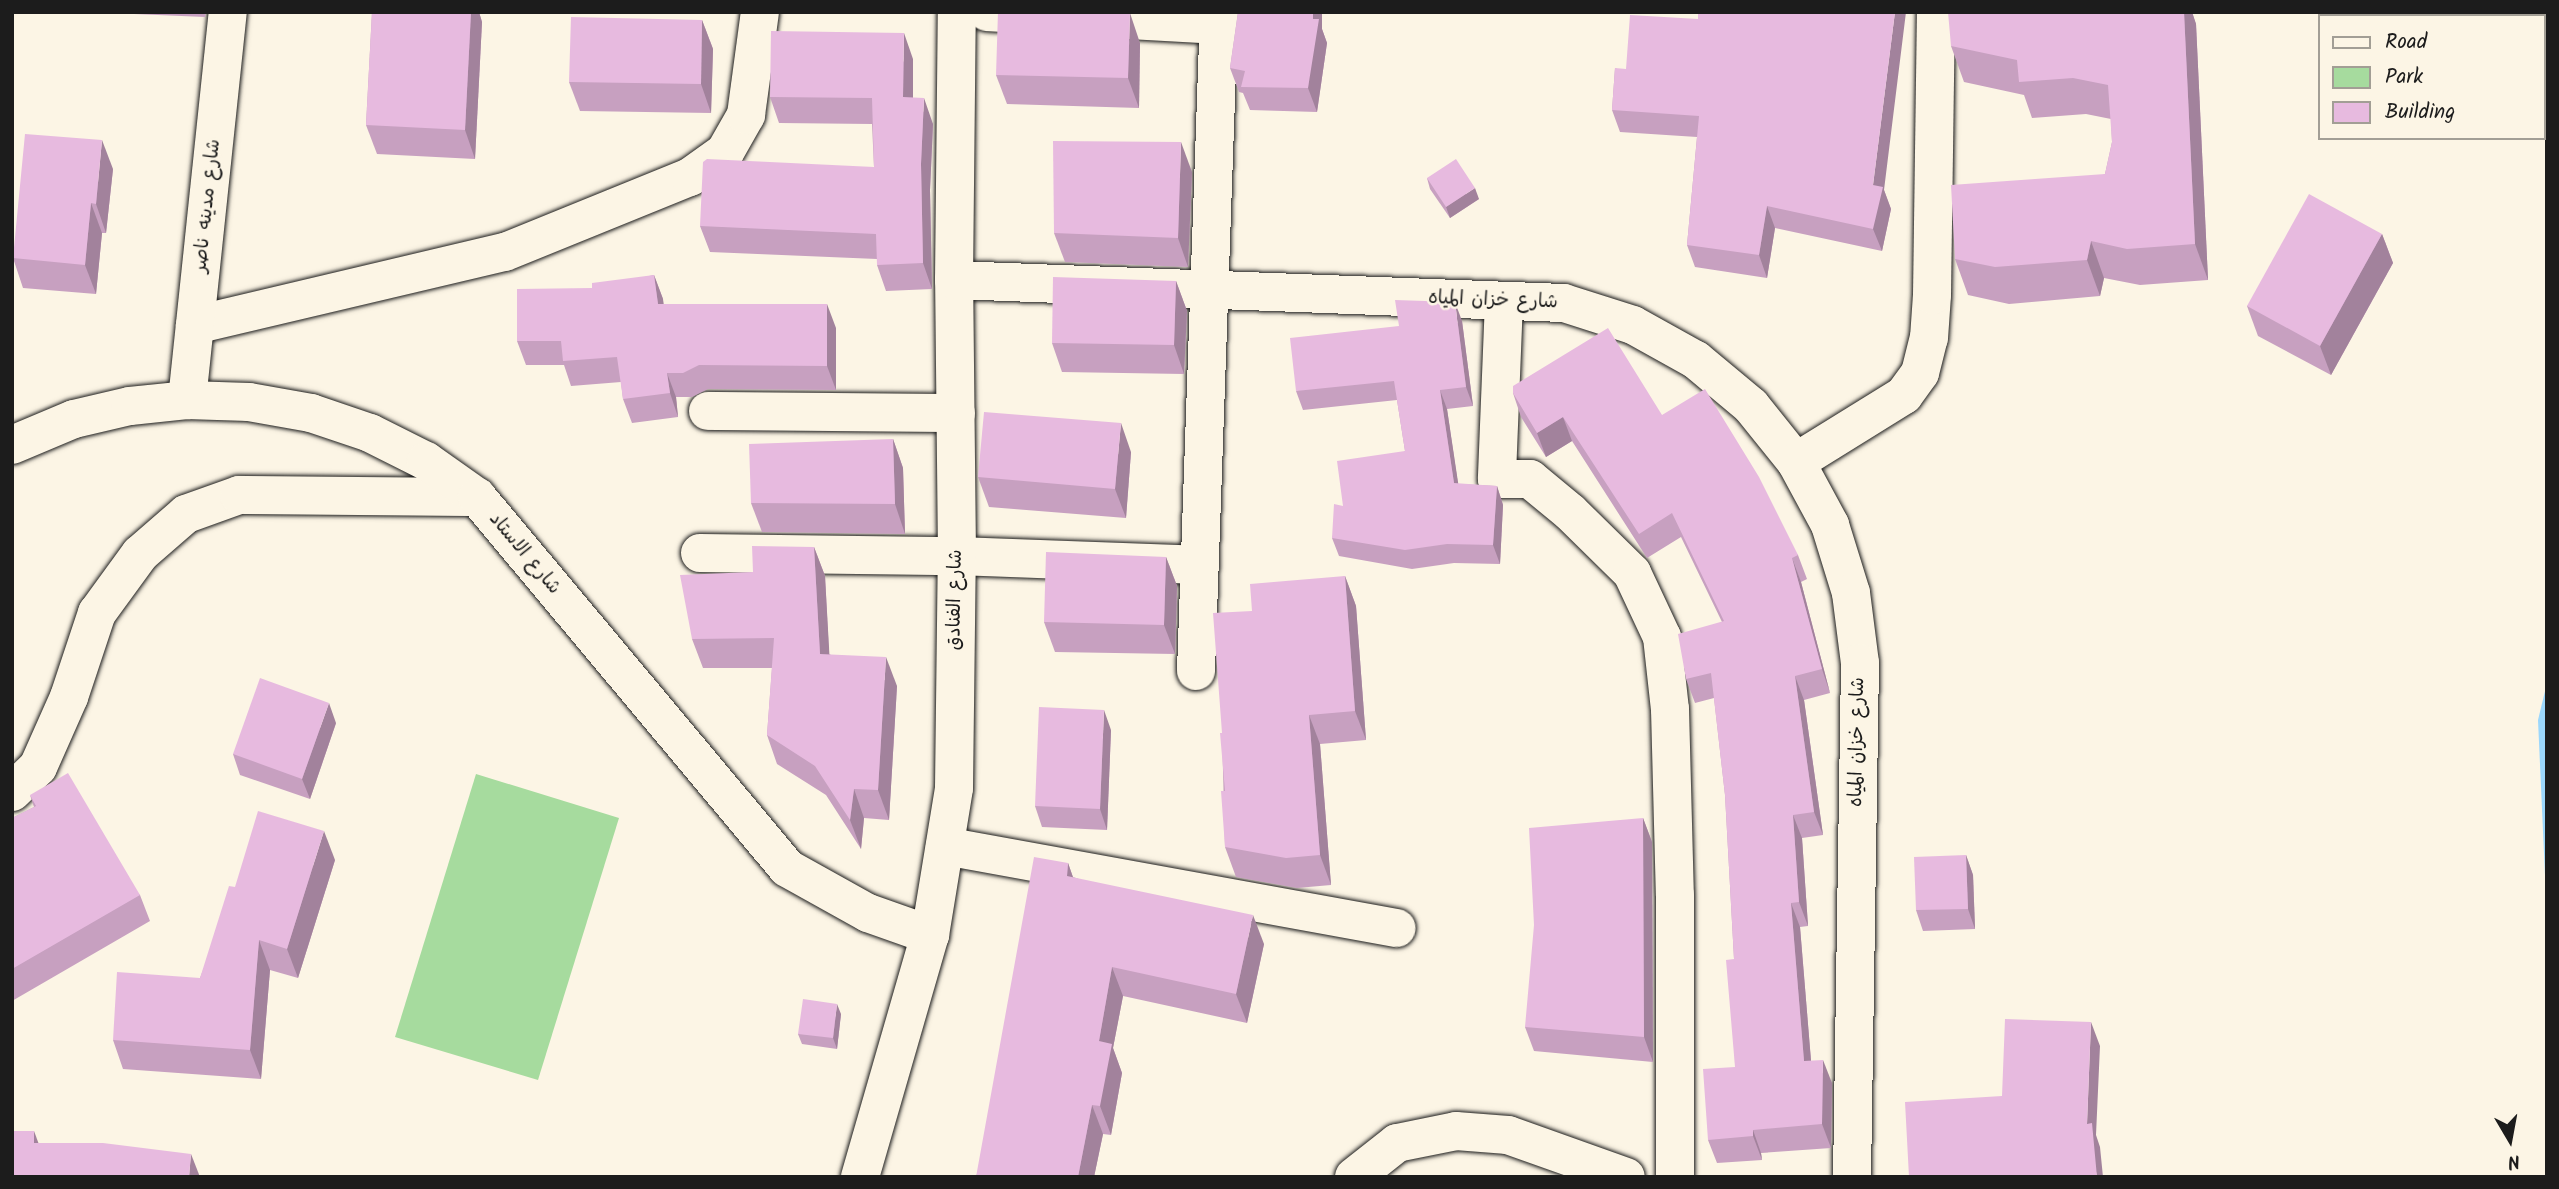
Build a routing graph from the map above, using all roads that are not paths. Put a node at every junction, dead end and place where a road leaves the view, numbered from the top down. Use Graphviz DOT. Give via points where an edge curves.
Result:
graph roads {
  1 [pos="228,12"];
  2 [pos="760,12"];
  3 [pos="957,12"];
  4 [pos="987,12"];
  5 [pos="1936,12"];
  6 [pos="1219,19"];
  7 [pos="954,280"];
  8 [pos="1209,290"];
  9 [pos="1504,300"];
  10 [pos="195,325"];
  11 [pos="187,400"];
  12 [pos="708,411"];
  13 [pos="956,413"];
  14 [pos="12,445"];
  15 [pos="1796,463"];
  16 [pos="477,497"];
  17 [pos="700,553"];
  18 [pos="957,556"];
  19 [pos="1199,565"];
  20 [pos="1196,671"];
  21 [pos="12,792"];
  22 [pos="945,846"];
  23 [pos="1396,928"];
  24 [pos="930,934"];
  25 [pos="860,1177"];
  26 [pos="1354,1177"];
  27 [pos="1626,1177"];
  28 [pos="1675,1177"];
  29 [pos="1852,1177"];
  1 -- 10 [label="street, شارع مدينه ناصر"];
  2 -- 10 [label="street" via="746,115 725,152 690,177 505,252"];
  3 -- 7 [label="street, شارع الفنادق"];
  4 -- 6 [label="street"];
  5 -- 15 [label="street" via="1932,295 1929,338 1920,373 1904,395"];
  6 -- 8 [label="street"];
  7 -- 8 [label="street, شارع خزان المياه"];
  7 -- 13 [label="street, شارع الفنادق"];
  8 -- 9 [label="street, شارع خزان المياه"];
  8 -- 19 [label="street"];
  9 -- 15 [label="street, شارع خزان المياه" via="1564,303 1633,325 1696,360 1751,406"];
  9 -- 28 [label="street" via="1497,479 1530,479 1570,512 1632,573 1662,638 1670,709 1675,895"];
  10 -- 11 [label="street, شارع مدينه ناصر"];
  11 -- 14 [label="street, شارع الاستاد" via="130,406 74,419"];
  11 -- 16 [label="street, شارع الاستاد" via="249,402 311,413 370,433 426,461"];
  12 -- 13 [label="street"];
  13 -- 18 [label="street, شارع الفنادق"];
  15 -- 29 [label="street, شارع خزان المياه" via="1830,525 1851,593 1860,663"];
  16 -- 21 [label="street" via="239,495 186,514 140,554 97,613 69,697 38,767"];
  16 -- 24 [label="street, شارع الاستاد" via="787,868 868,913"];
  17 -- 18 [label="street"];
  18 -- 19 [label="street"];
  18 -- 22 [label="street, شارع الفنادق" via="954,788"];
  19 -- 20 [label="street"];
  22 -- 23 [label="street"];
  22 -- 24 [label="street, شارع الفنادق"];
  24 -- 25 [label="street, شارع الفنادق"];
  26 -- 27 [label="street" via="1398,1143 1456,1131 1508,1135"];
}
